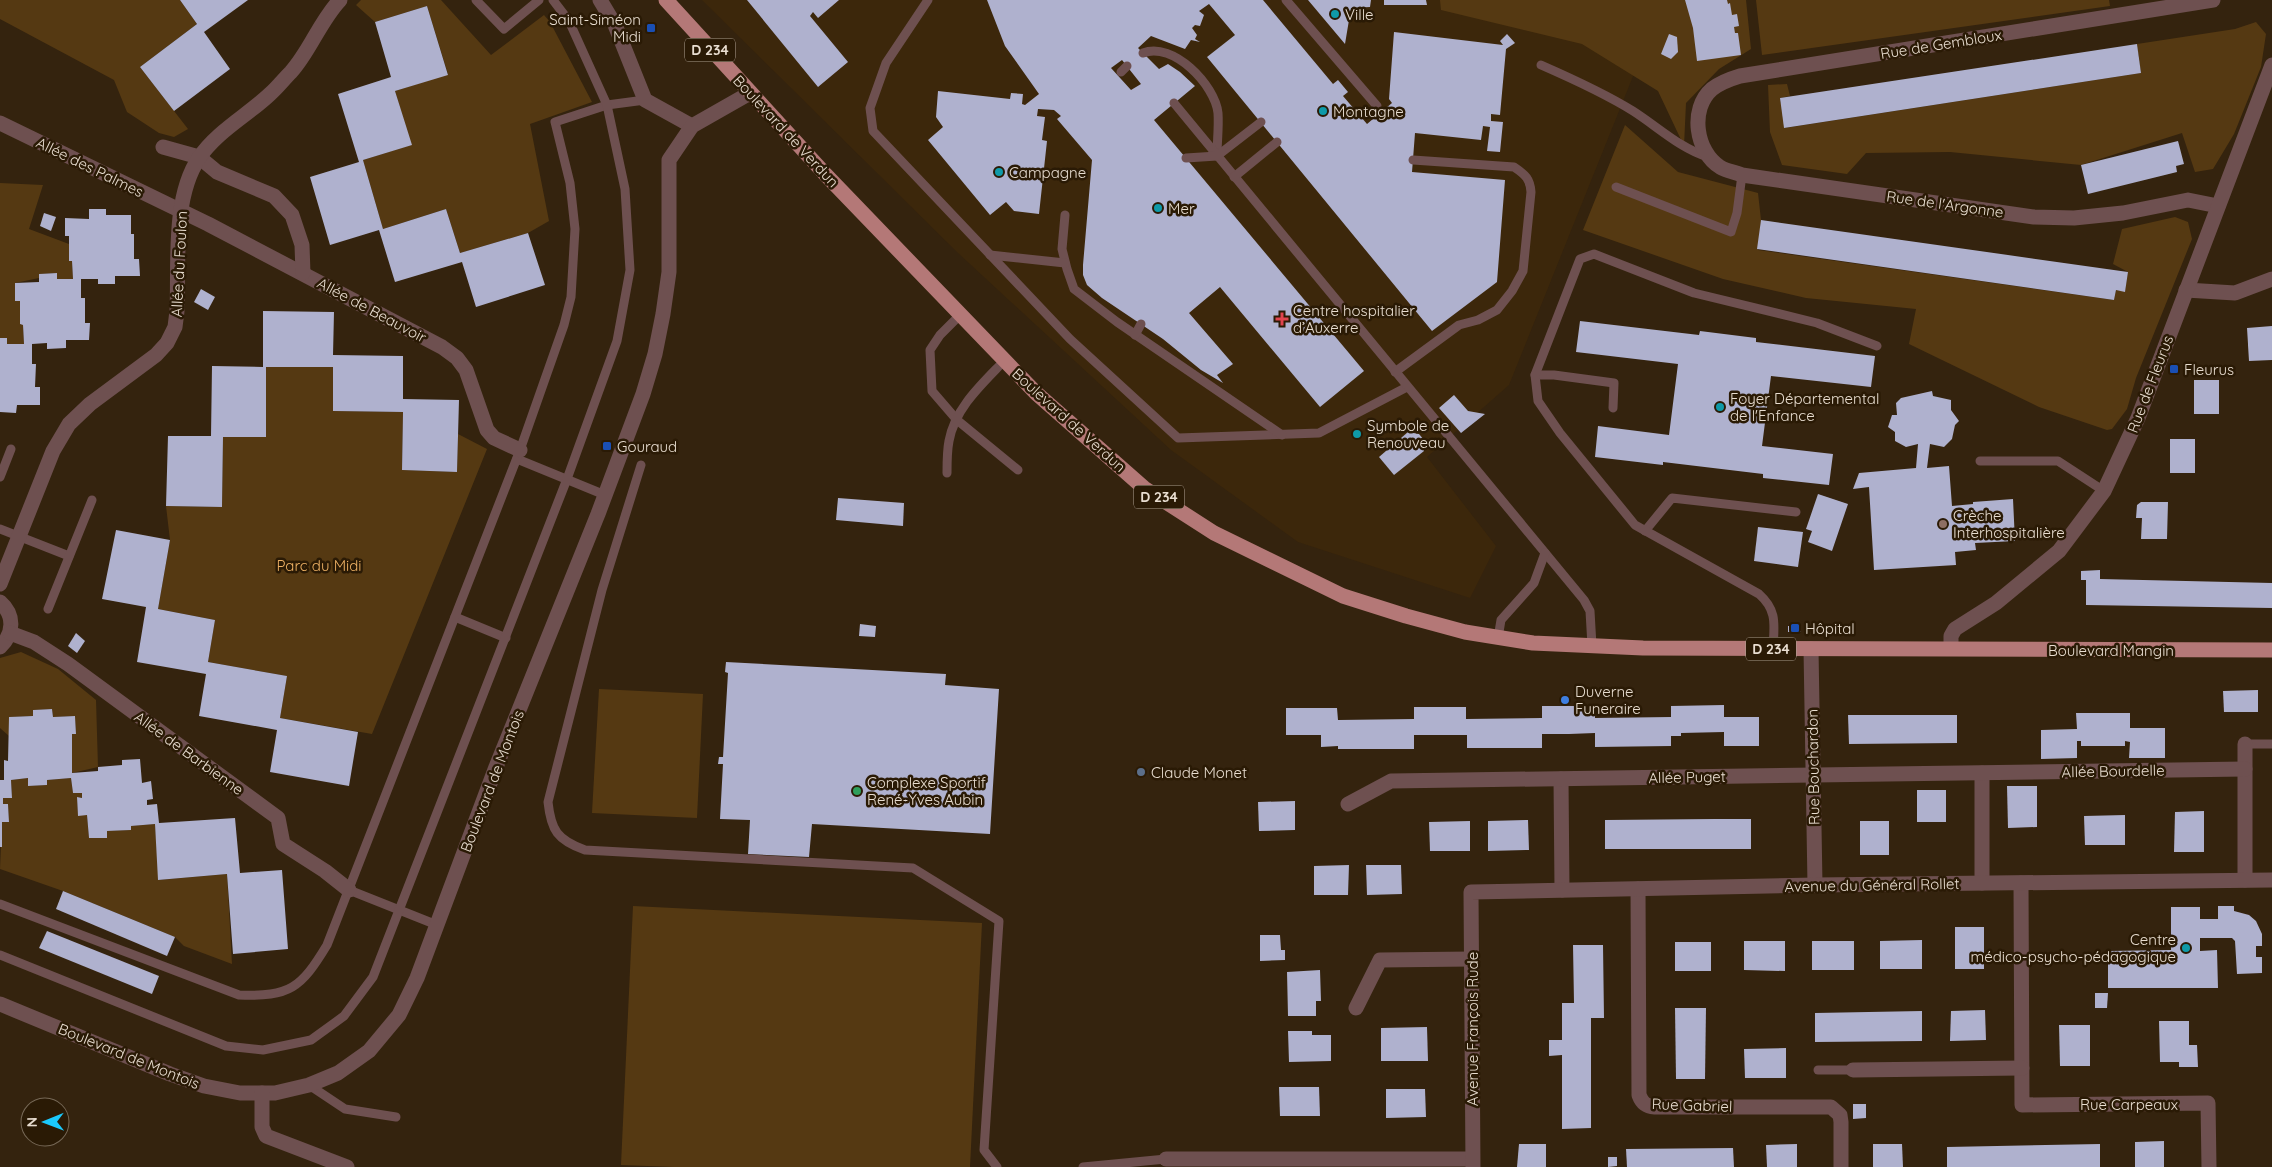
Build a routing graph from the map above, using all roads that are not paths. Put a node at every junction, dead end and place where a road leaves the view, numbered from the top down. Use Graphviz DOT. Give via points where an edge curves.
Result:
graph roads {
  1 [pos="340,0"];
  2 [pos="476,0"];
  3 [pos="539,0"];
  4 [pos="553,0"];
  5 [pos="600,0"];
  6 [pos="666,0"];
  7 [pos="928,0"];
  8 [pos="1286,0"];
  9 [pos="2213,0"];
  10 [pos="1143,53"];
  11 [pos="1541,65"];
  12 [pos="2272,65"];
  13 [pos="750,93"];
  14 [pos="645,100"];
  15 [pos="1174,103"];
  16 [pos="607,105"];
  17 [pos="1377,106"];
  18 [pos="1261,122"];
  19 [pos="0,123"];
  20 [pos="692,126"];
  21 [pos="1277,142"];
  22 [pos="163,147"];
  23 [pos="1217,156"];
  24 [pos="199,157"];
  25 [pos="1709,157"];
  26 [pos="1186,158"];
  27 [pos="1413,160"];
  28 [pos="1742,174"];
  29 [pos="1234,177"];
  30 [pos="1616,187"];
  31 [pos="2218,206"];
  32 [pos="180,210"];
  33 [pos="1065,215"];
  34 [pos="990,255"];
  35 [pos="1065,263"];
  36 [pos="303,273"];
  37 [pos="2272,280"];
  38 [pos="2186,290"];
  39 [pos="960,315"];
  40 [pos="1142,324"];
  41 [pos="1135,335"];
  42 [pos="1878,346"];
  43 [pos="1004,361"];
  44 [pos="1394,372"];
  45 [pos="1535,375"];
  46 [pos="1407,387"];
  47 [pos="1612,408"];
  48 [pos="956,420"];
  49 [pos="1282,436"];
  50 [pos="11,449"];
  51 [pos="518,454"];
  52 [pos="1980,460"];
  53 [pos="640,465"];
  54 [pos="1018,470"];
  55 [pos="947,472"];
  56 [pos="0,477"];
  57 [pos="567,479"];
  58 [pos="2104,491"];
  59 [pos="605,495"];
  60 [pos="92,500"];
  61 [pos="1796,512"];
  62 [pos="0,529"];
  63 [pos="1646,531"];
  64 [pos="19,536"];
  65 [pos="1545,553"];
  66 [pos="69,556"];
  67 [pos="0,584"];
  68 [pos="0,602"];
  69 [pos="48,609"];
  70 [pos="455,617"];
  71 [pos="10,633"];
  72 [pos="506,638"];
  73 [pos="1498,638"];
  74 [pos="1592,646"];
  75 [pos="0,647"];
  76 [pos="1951,648"];
  77 [pos="1773,649"];
  78 [pos="1811,649"];
  79 [pos="2272,650"];
  80 [pos="2245,744"];
  81 [pos="2272,744"];
  82 [pos="2245,769"];
  83 [pos="1982,773"];
  84 [pos="1814,775"];
  85 [pos="1561,779"];
  86 [pos="1348,804"];
  87 [pos="2246,880"];
  88 [pos="2272,880"];
  89 [pos="1982,883"];
  90 [pos="2022,883"];
  91 [pos="1814,885"];
  92 [pos="1638,889"];
  93 [pos="349,890"];
  94 [pos="1562,890"];
  95 [pos="1472,892"];
  96 [pos="0,904"];
  97 [pos="399,910"];
  98 [pos="438,925"];
  99 [pos="0,955"];
  100 [pos="1472,959"];
  101 [pos="0,1004"];
  102 [pos="1356,1008"];
  103 [pos="2022,1068"];
  104 [pos="1818,1070"];
  105 [pos="1853,1070"];
  106 [pos="309,1085"];
  107 [pos="262,1093"];
  108 [pos="396,1117"];
  109 [pos="1166,1160"];
  110 [pos="1292,1163"];
  111 [pos="1472,1163"];
  112 [pos="347,1167"];
  113 [pos="997,1167"];
  114 [pos="1083,1167"];
  115 [pos="1841,1167"];
  116 [pos="2209,1167"];
  1 -- 24 [label="street, Allée du Foulon" via="321,23 294,68 270,94 240,117"];
  2 -- 3 [label="lane" via="504,29"];
  4 -- 16 [label="lane" via="569,21"];
  5 -- 14 [label="street" via="615,24"];
  6 -- 13 [label="main road, Boulevard de Verdun / D 234"];
  7 -- 34 [label="lane" via="886,62 870,108 873,131"];
  8 -- 17 [label="lane"];
  9 -- 25 [label="street, Rue de Gembloux" via="1740,76 1711,90 1702,106 1698,125 1701,142"];
  10 -- 23 [label="lane" via="1158,50 1172,56 1189,67 1210,88 1218,112"];
  11 -- 25 [label="lane" via="1607,95 1694,153"];
  12 -- 31 [label="street, Rue de Fleurus"];
  13 -- 20 [label="street, Boulevard de Montois"];
  13 -- 39 [label="main road, Boulevard de Verdun / D 234"];
  14 -- 16 [label="lane"];
  14 -- 20 [label="street"];
  15 -- 23 [label="lane"];
  16 -- 51 [label="lane" via="555,122 570,183 575,229 571,297"];
  16 -- 57 [label="lane" via="625,189 630,270 617,341"];
  18 -- 23 [label="lane"];
  19 -- 32 [label="street, Allée des Palmes"];
  20 -- 59 [label="street, Boulevard de Montois" via="669,160 669,272 655,354"];
  21 -- 29 [label="lane"];
  22 -- 24 [label="street"];
  23 -- 26 [label="lane"];
  23 -- 29 [label="lane"];
  24 -- 32 [label="street, Allée du Foulon"];
  24 -- 36 [label="street" via="217,172 274,196 292,215 302,245"];
  25 -- 28 [label="street, Rue de l'Argonne" via="1722,168"];
  27 -- 44 [label="lane" via="1514,168 1526,175 1530,181 1530,192 1523,271 1497,310 1459,325"];
  28 -- 30 [label="lane" via="1731,232"];
  28 -- 31 [label="street, Rue de l'Argonne" via="2034,217 2074,218 2123,213 2188,200"];
  29 -- 44 [label="lane"];
  31 -- 38 [label="street, Rue de Fleurus"];
  32 -- 36 [label="street, Allée de Beauvoir"];
  32 -- 64 [label="street, Allée du Foulon" via="175,327 156,355 90,404 69,424 53,451"];
  33 -- 35 [label="lane" via="1062,249"];
  34 -- 35 [label="lane"];
  34 -- 49 [label="lane" via="1070,339 1178,438"];
  35 -- 41 [label="lane" via="1074,289"];
  36 -- 51 [label="street, Allée de Beauvoir" via="442,347 456,358 466,370 487,430"];
  37 -- 38 [label="street" via="2235,293"];
  38 -- 58 [label="street, Rue de Fleurus" via="2138,418"];
  39 -- 43 [label="main road, Boulevard de Verdun / D 234"];
  39 -- 48 [label="lane" via="930,350 932,391"];
  40 -- 41 [label="lane"];
  41 -- 49 [label="lane"];
  42 -- 45 [label="lane" via="1817,323 1694,293 1594,254 1580,259"];
  43 -- 48 [label="lane" via="971,395"];
  43 -- 73 [label="main road, Boulevard de Verdun / D 234" via="1144,488 1214,533 1343,596 1406,616"];
  44 -- 46 [label="lane"];
  45 -- 47 [label="lane" via="1614,383"];
  45 -- 63 [label="lane" via="1538,401 1560,433 1635,525"];
  46 -- 49 [label="lane" via="1319,433"];
  46 -- 65 [label="lane"];
  48 -- 54 [label="lane"];
  48 -- 55 [label="lane" via="949,440"];
  50 -- 56 [label="lane"];
  51 -- 57 [label="lane"];
  51 -- 70 [label="lane"];
  52 -- 58 [label="lane" via="2058,461"];
  53 -- 113 [label="lane" via="602,590 548,802 551,823 567,844 584,850 913,868 999,922 984,1150"];
  57 -- 59 [label="lane"];
  57 -- 72 [label="lane"];
  58 -- 76 [label="street, Rue de Fleurus" via="2059,551 1996,603 1955,629"];
  59 -- 98 [label="street, Boulevard de Montois" via="496,767"];
  60 -- 66 [label="lane"];
  61 -- 63 [label="lane" via="1672,498"];
  62 -- 64 [label="lane"];
  63 -- 77 [label="lane" via="1768,602 1774,614"];
  64 -- 66 [label="lane"];
  64 -- 67 [label="street, Allée du Foulon"];
  65 -- 73 [label="lane" via="1534,583 1501,620"];
  65 -- 74 [label="lane" via="1590,611"];
  66 -- 69 [label="lane"];
  68 -- 71 [label="street" via="10,616"];
  70 -- 72 [label="lane"];
  70 -- 93 [label="lane"];
  71 -- 75 [label="street"];
  71 -- 93 [label="street, Allée de Barbienne" via="34,642 68,664 278,818 283,844"];
  72 -- 97 [label="lane"];
  73 -- 74 [label="main road, Boulevard de Verdun / D 234"];
  74 -- 77 [label="main road, D 234"];
  76 -- 78 [label="main road, D 234"];
  76 -- 79 [label="main road, Boulevard Mangin / D 234"];
  77 -- 78 [label="main road, D 234"];
  78 -- 84 [label="street, Rue Bouchardon"];
  80 -- 81 [label="lane"];
  80 -- 82 [label="street"];
  82 -- 83 [label="street, Allée Bourdelle"];
  82 -- 87 [label="street"];
  83 -- 84 [label="street, Allée Bourdelle"];
  83 -- 89 [label="street"];
  84 -- 85 [label="street, Allée Puget"];
  84 -- 91 [label="street, Rue Bouchardon"];
  85 -- 86 [label="street, Allée Puget" via="1390,781"];
  85 -- 94 [label="street"];
  87 -- 88 [label="street, Avenue du Général Rollet"];
  87 -- 90 [label="street, Avenue du Général Rollet"];
  89 -- 90 [label="street, Avenue du Général Rollet"];
  89 -- 91 [label="street, Avenue du Général Rollet"];
  90 -- 103 [label="street, Rue Carpeaux"];
  91 -- 92 [label="street, Avenue du Général Rollet"];
  92 -- 94 [label="street, Avenue du Général Rollet"];
  92 -- 115 [label="street, Rue Gabriel" via="1641,1100 1645,1105 1655,1107 1831,1107 1840,1115"];
  93 -- 96 [label="lane" via="327,946 311,972 290,990 265,996 239,995"];
  93 -- 97 [label="lane"];
  94 -- 95 [label="street, Avenue du Général Rollet"];
  95 -- 100 [label="street, Avenue François Rude"];
  97 -- 98 [label="lane"];
  97 -- 99 [label="lane" via="374,977 344,1016 311,1040 264,1050 226,1046"];
  98 -- 106 [label="street, Boulevard de Montois" via="399,1015 369,1051 338,1073"];
  100 -- 102 [label="street" via="1380,960"];
  100 -- 111 [label="street, Avenue François Rude"];
  101 -- 107 [label="street, Boulevard de Montois" via="204,1086 240,1093"];
  103 -- 105 [label="street"];
  103 -- 116 [label="street, Rue Carpeaux" via="2022,1104 2208,1103"];
  104 -- 105 [label="lane"];
  106 -- 107 [label="street, Boulevard de Montois"];
  106 -- 108 [label="lane" via="345,1109"];
  107 -- 112 [label="street" via="262,1127 266,1136"];
  109 -- 110 [label="street"];
  109 -- 114 [label="lane"];
  110 -- 111 [label="street"];
}
